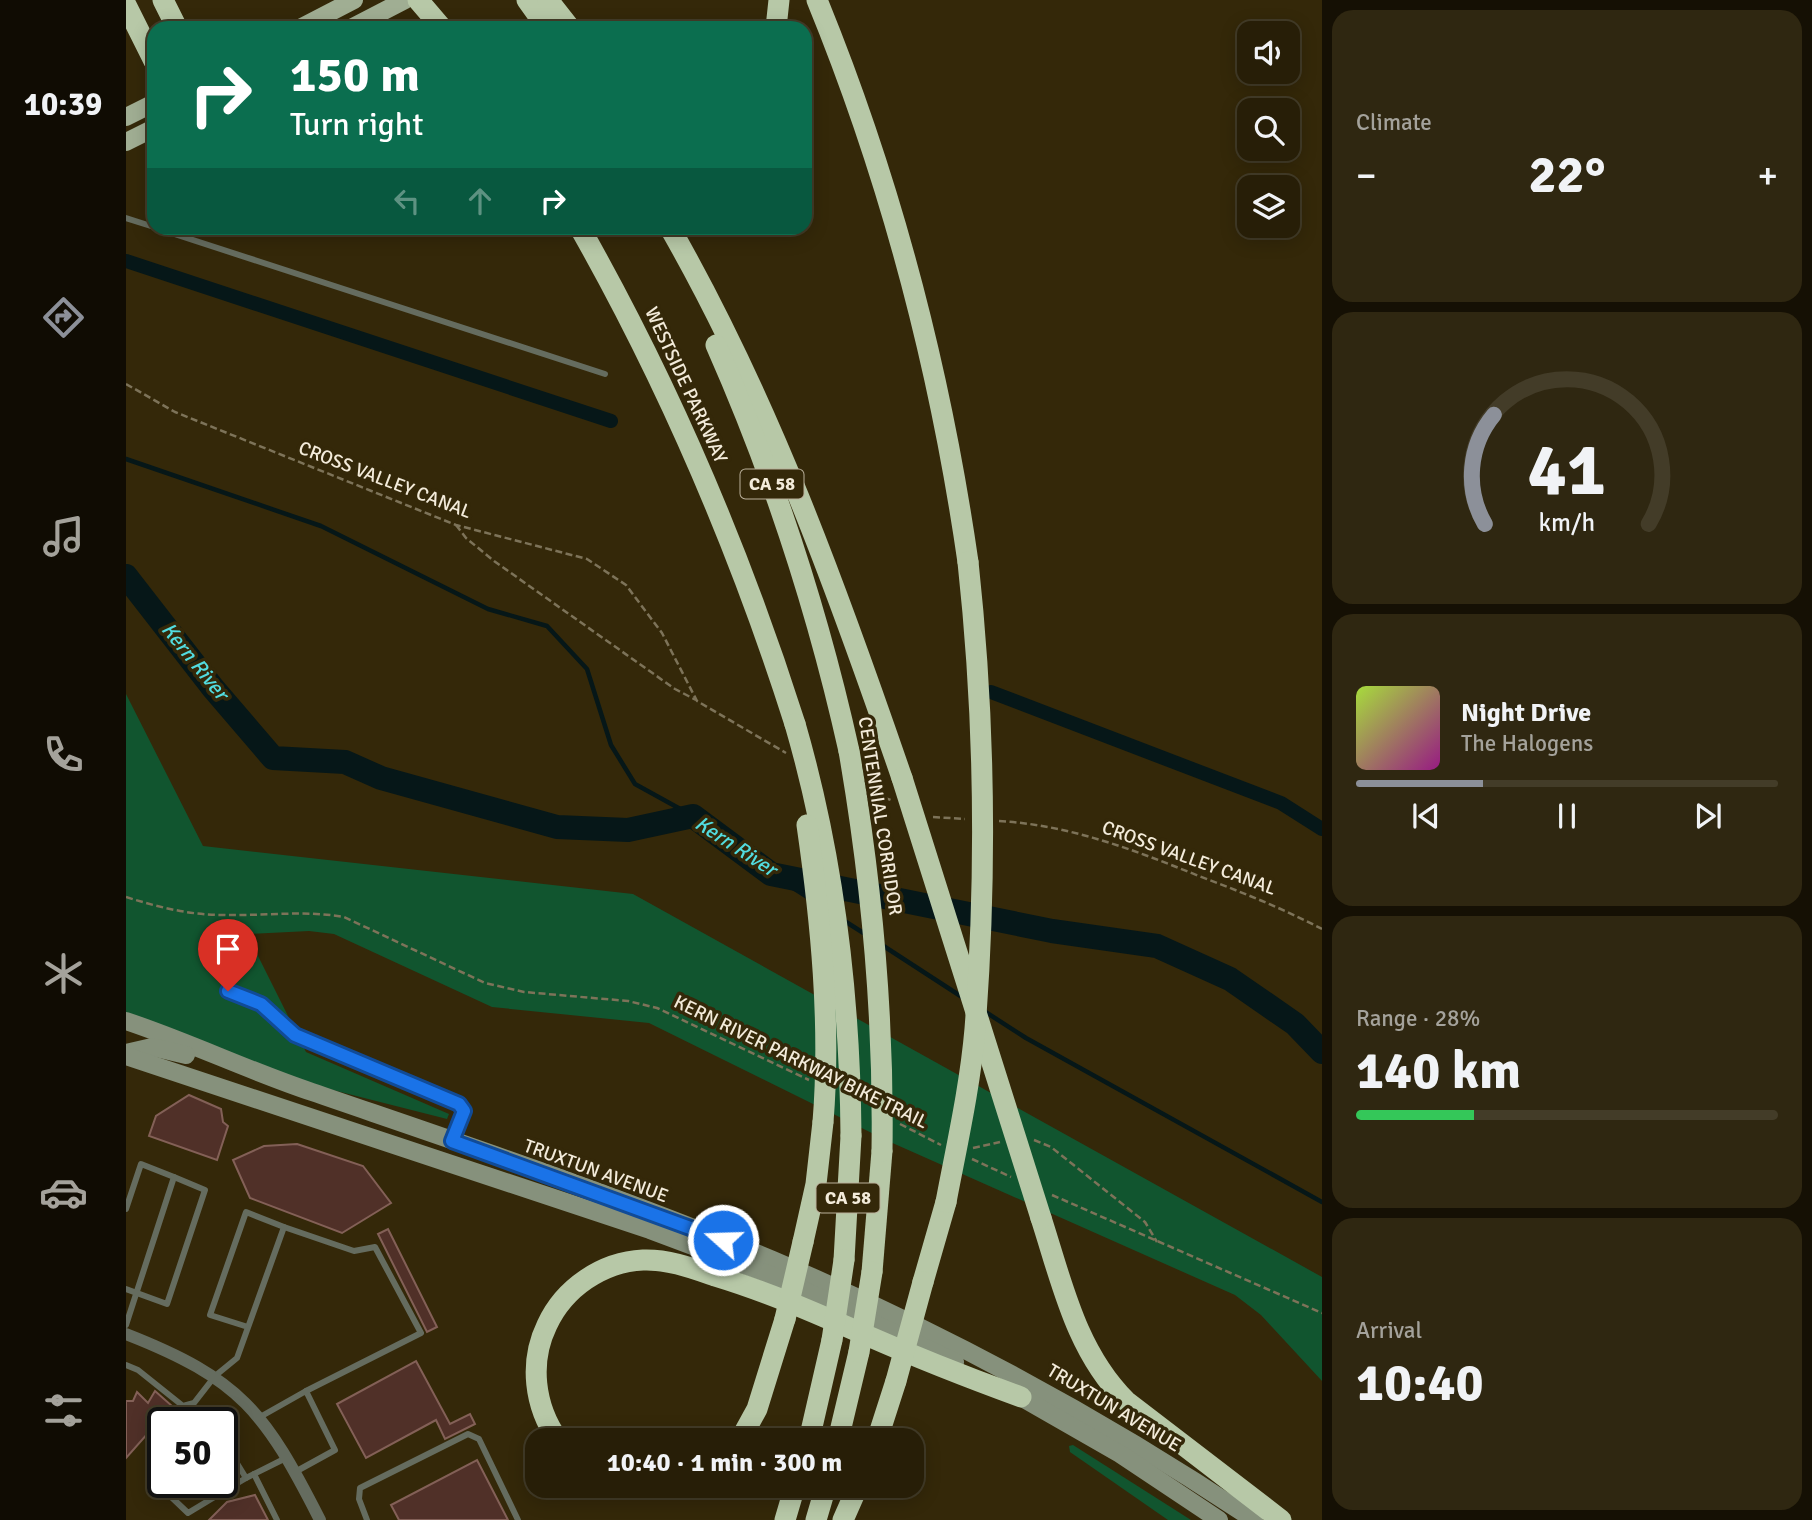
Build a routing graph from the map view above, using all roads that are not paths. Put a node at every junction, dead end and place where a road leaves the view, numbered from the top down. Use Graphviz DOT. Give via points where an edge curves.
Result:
graph roads {
  1 [pos="163,0"];
  2 [pos="354,0"];
  3 [pos="431,0"];
  4 [pos="527,0"];
  5 [pos="548,0"];
  6 [pos="779,0"];
  7 [pos="817,0"];
  8 [pos="408,1"];
  9 [pos="126,5"];
  10 [pos="174,21"];
  11 [pos="314,21"];
  12 [pos="366,21"];
  13 [pos="433,21"];
  14 [pos="446,21"];
  15 [pos="542,21"];
  16 [pos="564,21"];
  17 [pos="777,21"];
  18 [pos="147,47"];
  19 [pos="147,106"];
  20 [pos="126,117"];
  21 [pos="147,132"];
  22 [pos="126,142"];
  23 [pos="126,218"];
  24 [pos="147,225"];
  25 [pos="179,235"];
  26 [pos="584,235"];
  27 [pos="666,235"];
  28 [pos="674,235"];
  29 [pos="605,374"];
  30 [pos="791,722"];
  31 [pos="228,991"];
  32 [pos="126,1021"];
  33 [pos="126,1054"];
  34 [pos="244,1069"];
  35 [pos="332,1126"];
  36 [pos="452,1141"];
  37 [pos="174,1177"];
  38 [pos="126,1209"];
  39 [pos="284,1227"];
  40 [pos="126,1289"];
  41 [pos="136,1294"];
  42 [pos="126,1325"];
  43 [pos="248,1327"];
  44 [pos="126,1334"];
  45 [pos="126,1365"];
  46 [pos="215,1376"];
  47 [pos="306,1391"];
  48 [pos="1021,1396"];
  49 [pos="260,1418"];
  50 [pos="552,1428"];
  51 [pos="747,1428"];
  52 [pos="812,1428"];
  53 [pos="841,1428"];
  54 [pos="881,1428"];
  55 [pos="287,1457"];
  56 [pos="238,1465"];
  57 [pos="295,1472"];
  58 [pos="254,1474"];
  59 [pos="246,1478"];
  60 [pos="238,1483"];
  61 [pos="172,1498"];
  62 [pos="213,1498"];
  63 [pos="791,1498"];
  64 [pos="822,1498"];
  65 [pos="853,1498"];
  66 [pos="277,1520"];
  67 [pos="320,1520"];
  68 [pos="367,1520"];
  69 [pos="518,1520"];
  70 [pos="785,1520"];
  71 [pos="816,1520"];
  72 [pos="843,1520"];
  73 [pos="1219,1520"];
  74 [pos="1254,1520"];
  75 [pos="1281,1520"];
  1 -- 10 [label="highway"];
  2 -- 11 [label="main road"];
  3 -- 14 [label="highway"];
  4 -- 15 [label="highway"];
  5 -- 16 [label="highway"];
  6 -- 17 [label="highway"];
  7 -- 54 [label="highway, bridge" via="857,105 912,280 948,436 968,562 981,713 984,867 975,1029 947,1202"];
  8 -- 12 [label="main road"];
  8 -- 13 [label="highway"];
  9 -- 18 [label="highway"];
  19 -- 20 [label="main road"];
  21 -- 22 [label="main road"];
  23 -- 24 [label="lane"];
  25 -- 29 [label="lane"];
  26 -- 30 [label="highway, WESTSIDE PARKWAY" via="677,416 755,607"];
  27 -- 53 [label="highway, CENTENNIAL CORRIDOR / CA 58, bridge" via="719,350 814,608 849,751 865,849 878,968 882,1151 872,1272"];
  28 -- 75 [label="highway, bridge" via="730,342 834,585 902,778 1076,1325 1105,1377 1133,1407"];
  30 -- 51 [label="highway, bridge" via="817,902 823,1122 816,1184 785,1319 757,1409"];
  30 -- 52 [label="highway, CA 58, bridge" via="825,851 841,952 849,1048 851,1136 844,1260"];
  31 -- 36 [label="lane" via="261,1004 295,1035 459,1104 464,1111"];
  32 -- 34 [label="main road, TRUXTUN AVENUE"];
  33 -- 34 [label="main road" via="152,1047"];
  33 -- 35 [label="main road, TRUXTUN AVENUE"];
  34 -- 36 [label="main road, TRUXTUN AVENUE"];
  35 -- 36 [label="main road" via="366,1121 438,1144"];
  35 -- 48 [label="main road, TRUXTUN AVENUE" via="568,1202 778,1278"];
  36 -- 74 [label="main road, TRUXTUN AVENUE" via="723,1240 929,1331 1095,1419"];
  37 -- 38 [label="lane" via="141,1164"];
  37 -- 41 [label="lane"];
  37 -- 41 [label="lane" via="205,1191 167,1304"];
  39 -- 43 [label="lane"];
  39 -- 43 [label="lane" via="246,1212 210,1315"];
  39 -- 47 [label="lane" via="354,1251 375,1247 421,1333"];
  40 -- 41 [label="lane"];
  41 -- 42 [label="lane"];
  43 -- 46 [label="lane" via="237,1358"];
  44 -- 46 [label="street"];
  45 -- 46 [label="lane" via="183,1406 194,1403"];
  46 -- 49 [label="street"];
  47 -- 49 [label="lane"];
  47 -- 57 [label="lane" via="335,1450"];
  48 -- 50 [label="highway" via="776,1296 684,1266 642,1260 613,1266 586,1279 564,1298 547,1323 538,1350 536,1380"];
  48 -- 73 [label="main road, TRUXTUN AVENUE"];
  49 -- 55 [label="street"];
  55 -- 57 [label="street"];
  55 -- 58 [label="lane"];
  56 -- 59 [label="lane"];
  57 -- 67 [label="street"];
  58 -- 59 [label="lane"];
  58 -- 66 [label="lane"];
  59 -- 60 [label="lane"];
  61 -- 62 [label="lane" via="188,1513"];
  63 -- 70 [label="highway"];
  64 -- 71 [label="highway"];
  65 -- 72 [label="highway"];
  68 -- 69 [label="lane" via="360,1488 474,1434"];
}
